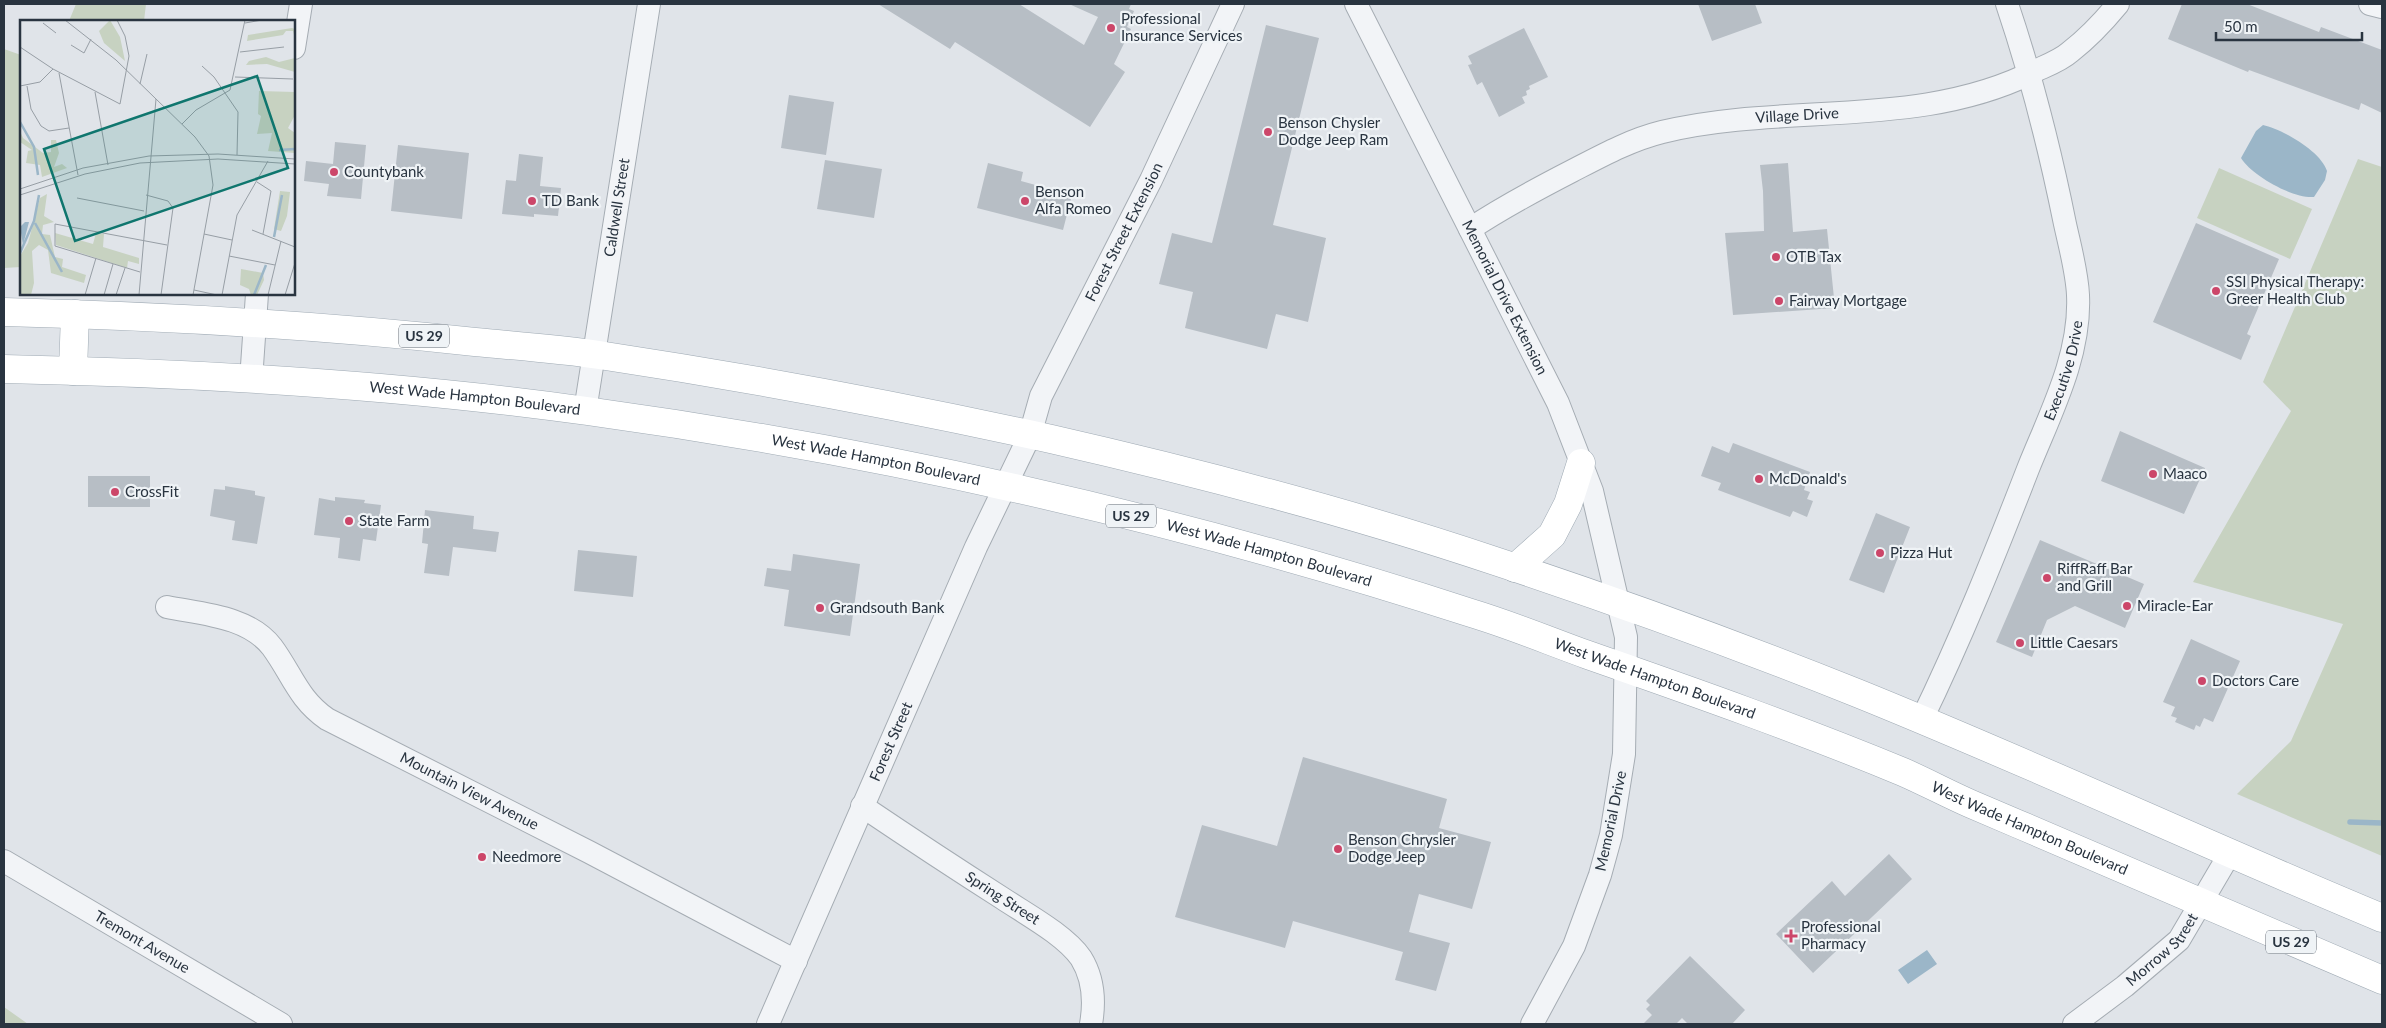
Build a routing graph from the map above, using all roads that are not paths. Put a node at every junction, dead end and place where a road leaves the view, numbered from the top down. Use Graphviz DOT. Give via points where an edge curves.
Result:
graph roads {
  1 [pos="301,4"];
  2 [pos="649,4"];
  3 [pos="1233,4"];
  4 [pos="1356,4"];
  5 [pos="2007,4"];
  6 [pos="2118,4"];
  7 [pos="2370,4"];
  8 [pos="2382,7"];
  9 [pos="295,42"];
  10 [pos="2028,75"];
  11 [pos="1470,229"];
  12 [pos="257,295"];
  13 [pos="4,312"];
  14 [pos="75,314"];
  15 [pos="255,323"];
  16 [pos="593,354"];
  17 [pos="4,369"];
  18 [pos="73,370"];
  19 [pos="251,380"];
  20 [pos="585,411"];
  21 [pos="1030,435"];
  22 [pos="1018,461"];
  23 [pos="1582,463"];
  24 [pos="1005,487"];
  25 [pos="1515,568"];
  26 [pos="1618,604"];
  27 [pos="167,607"];
  28 [pos="1625,667"];
  29 [pos="1921,721"];
  30 [pos="862,806"];
  31 [pos="2229,854"];
  32 [pos="4,860"];
  33 [pos="2200,904"];
  34 [pos="2382,918"];
  35 [pos="796,961"];
  36 [pos="2382,980"];
  37 [pos="281,1024"];
  38 [pos="768,1024"];
  39 [pos="1091,1024"];
  40 [pos="1532,1024"];
  41 [pos="2074,1024"];
  1 -- 9 [label="street"];
  2 -- 16 [label="street, Caldwell Street"];
  3 -- 21 [label="street, Forest Street Extension" via="1151,180 1041,396"];
  4 -- 11 [label="street, Memorial Drive Extension"];
  5 -- 10 [label="street, Executive Drive"];
  6 -- 10 [label="street, Village Drive" via="2071,52"];
  7 -- 8 [label="street"];
  10 -- 11 [label="street, Village Drive" via="2003,87 1961,99 1910,107 1712,123 1663,132 1602,155 1508,203"];
  10 -- 29 [label="street, Executive Drive" via="2058,188 2076,277 2078,295 2074,339 2058,395 2003,535"];
  11 -- 23 [label="street, Memorial Drive Extension" via="1558,403"];
  12 -- 15 [label="street"];
  13 -- 14 [label="main road, US 29"];
  14 -- 15 [label="main road, US 29"];
  14 -- 18 [label="main road"];
  15 -- 16 [label="main road, US 29"];
  15 -- 19 [label="street"];
  16 -- 20 [label="street, Caldwell Street"];
  16 -- 21 [label="main road, US 29" via="817,391"];
  17 -- 18 [label="main road, West Wade Hampton Boulevard / US 29"];
  18 -- 19 [label="main road, West Wade Hampton Boulevard / US 29"];
  19 -- 20 [label="main road, West Wade Hampton Boulevard / US 29" via="412,392"];
  20 -- 24 [label="main road, West Wade Hampton Boulevard / US 29" via="794,444"];
  21 -- 22 [label="street, Forest Street Extension"];
  21 -- 25 [label="main road, US 29" via="1167,466 1317,506"];
  22 -- 24 [label="street, Forest Street"];
  23 -- 25 [label="main road" via="1568,504 1552,535"];
  23 -- 26 [label="street, Memorial Drive Extension" via="1592,491"];
  24 -- 28 [label="main road, West Wade Hampton Boulevard / US 29" via="1153,521 1301,561 1476,614"];
  24 -- 30 [label="street, Forest Street"];
  25 -- 26 [label="main road, US 29"];
  26 -- 28 [label="street, Memorial Drive" via="1626,637"];
  26 -- 29 [label="main road, US 29" via="1736,646"];
  27 -- 35 [label="street, Mountain View Avenue" via="230,620 253,630 271,646 305,700 327,719"];
  28 -- 33 [label="main road, West Wade Hampton Boulevard / US 29" via="1709,696 1908,774"];
  28 -- 40 [label="street, Memorial Drive" via="1624,754 1611,835 1574,946"];
  29 -- 31 [label="main road, US 29"];
  30 -- 35 [label="street, Forest Street"];
  30 -- 39 [label="street, Spring Street" via="1038,922 1069,946 1081,958 1090,978 1095,1001"];
  31 -- 33 [label="street, Morrow Street"];
  31 -- 34 [label="main road, US 29"];
  32 -- 37 [label="street, Tremont Avenue"];
  33 -- 36 [label="main road, West Wade Hampton Boulevard / US 29"];
  33 -- 41 [label="street, Morrow Street" via="2179,940"];
  35 -- 38 [label="street, Forest Street"];
}
